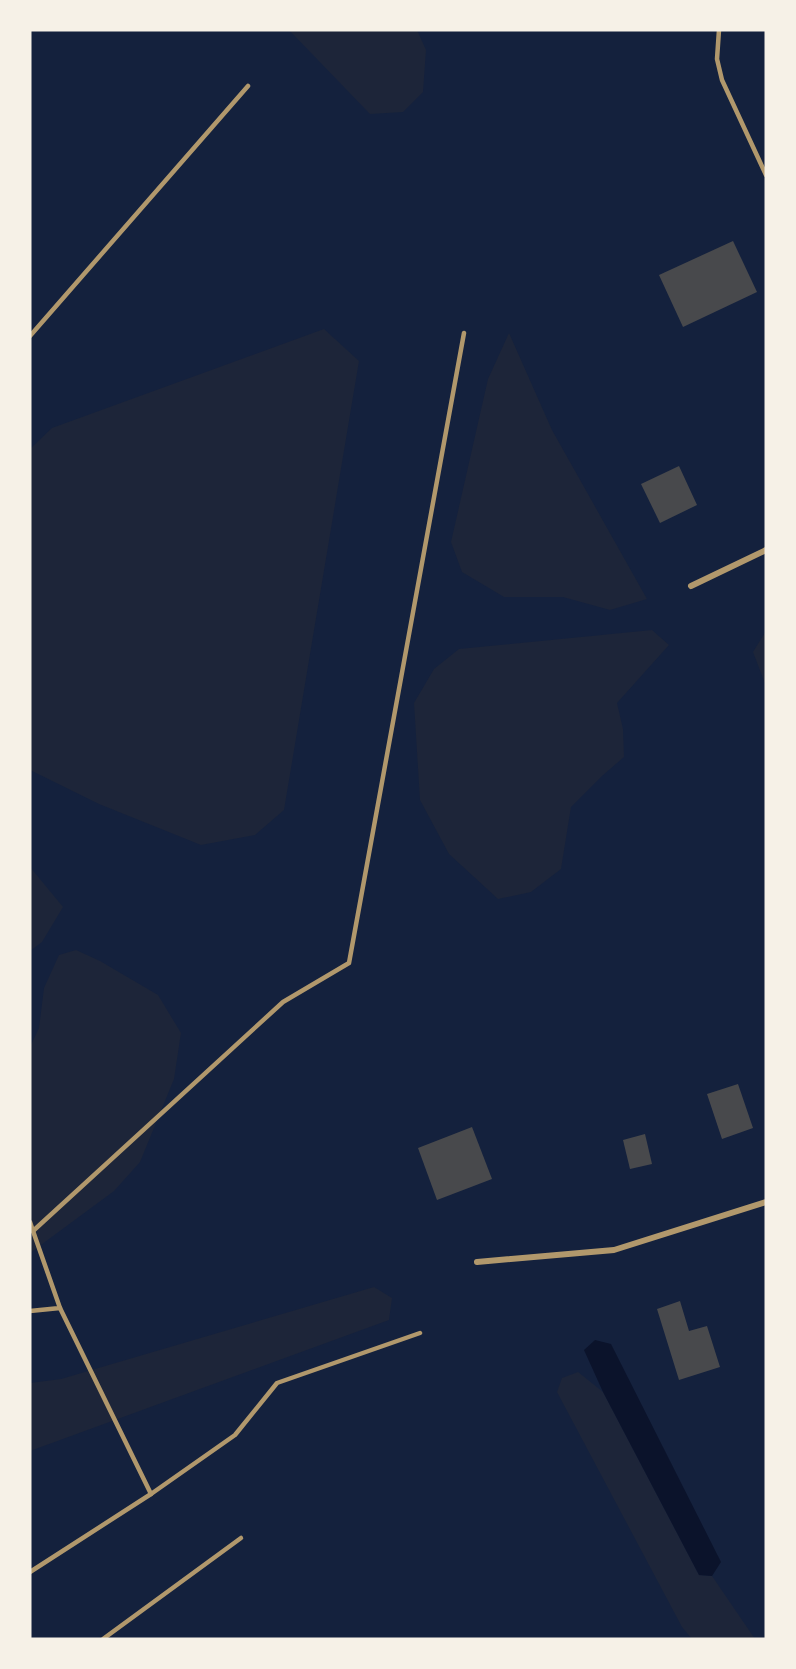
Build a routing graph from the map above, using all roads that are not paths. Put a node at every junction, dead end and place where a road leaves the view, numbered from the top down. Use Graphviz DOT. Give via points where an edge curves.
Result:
graph roads {
  1 [pos="719,30"];
  2 [pos="248,86"];
  3 [pos="766,175"];
  4 [pos="464,333"];
  5 [pos="30,336"];
  6 [pos="766,550"];
  7 [pos="691,586"];
  8 [pos="766,1202"];
  9 [pos="30,1222"];
  10 [pos="33,1232"];
  11 [pos="477,1262"];
  12 [pos="60,1308"];
  13 [pos="30,1311"];
  14 [pos="420,1333"];
  15 [pos="152,1494"];
  16 [pos="241,1538"];
  17 [pos="30,1572"];
  18 [pos="103,1639"];
  1 -- 3 [label="lane" via="717,59 722,80"];
  2 -- 5 [label="lane"];
  4 -- 10 [label="lane" via="349,963 283,1002"];
  6 -- 7 [label="street"];
  8 -- 11 [label="street" via="614,1250"];
  9 -- 10 [label="lane"];
  10 -- 12 [label="lane"];
  12 -- 13 [label="lane"];
  12 -- 15 [label="lane"];
  14 -- 15 [label="lane" via="277,1383 235,1435"];
  15 -- 17 [label="lane"];
  16 -- 18 [label="lane"];
}
